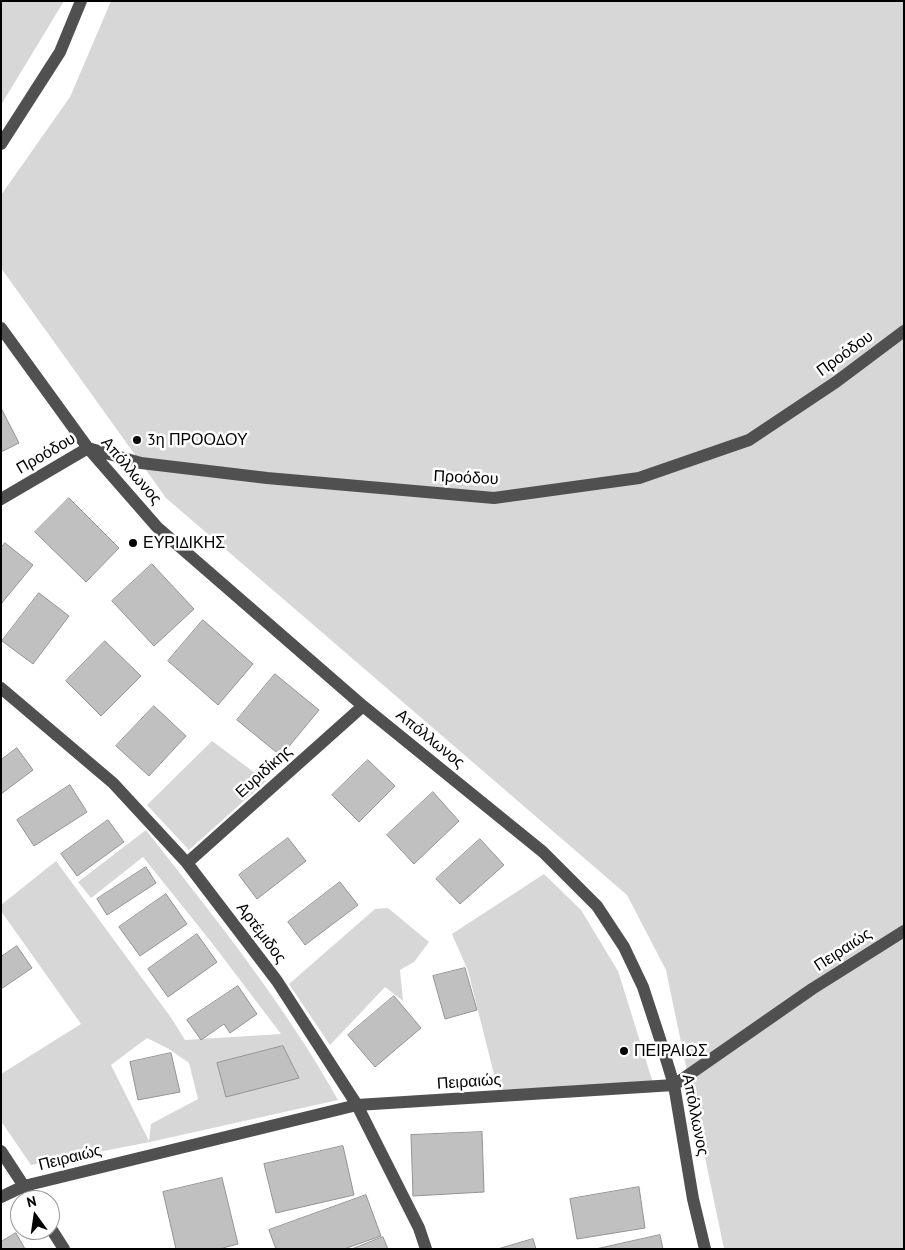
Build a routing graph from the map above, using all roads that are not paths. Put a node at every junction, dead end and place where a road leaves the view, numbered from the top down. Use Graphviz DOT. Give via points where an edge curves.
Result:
graph roads {
  1 [pos="81,1"];
  2 [pos="1,144"];
  3 [pos="1,328"];
  4 [pos="904,331"];
  5 [pos="88,448"];
  6 [pos="1,499"];
  7 [pos="1,688"];
  8 [pos="363,706"];
  9 [pos="187,863"];
  10 [pos="904,931"];
  11 [pos="674,1085"];
  12 [pos="357,1105"];
  13 [pos="1,1151"];
  14 [pos="24,1186"];
  15 [pos="27,1190"];
  16 [pos="1,1197"];
  17 [pos="426,1249"];
  18 [pos="705,1249"];
  1 -- 2 [label="street" via="60,52"];
  3 -- 5 [label="street, Απόλλωνος"];
  4 -- 5 [label="street, Προόδου" via="836,382 749,440 638,478 494,498 141,463"];
  5 -- 6 [label="street, Προόδου"];
  5 -- 8 [label="street, Απόλλωνος" via="157,527"];
  7 -- 9 [label="street, Αρτέμιδος" via="113,783"];
  8 -- 9 [label="street, Ευριδίκης"];
  8 -- 11 [label="street, Απόλλωνος" via="543,852 597,906 624,947 643,987"];
  9 -- 12 [label="street, Αρτέμιδος" via="277,980"];
  10 -- 11 [label="street, Πειραιώς" via="812,989"];
  11 -- 12 [label="street, Πειραιώς"];
  11 -- 18 [label="street, Απόλλωνος"];
  12 -- 14 [label="street, Πειραιώς"];
  12 -- 17 [label="street, Αρτέμιδος" via="419,1228"];
  13 -- 14 [label="street"];
  14 -- 15 [label="street"];
  14 -- 16 [label="street, Πειραιώς"];
}
